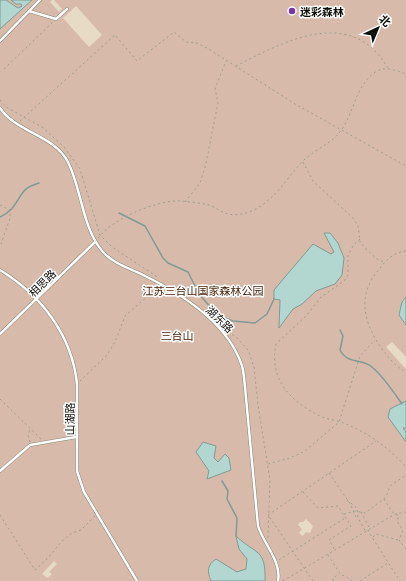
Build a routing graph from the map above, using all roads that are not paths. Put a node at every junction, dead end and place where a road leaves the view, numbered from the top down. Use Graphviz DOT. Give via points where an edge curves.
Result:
graph roads {
  1 [pos="40,0"];
  2 [pos="67,9"];
  3 [pos="29,11"];
  4 [pos="0,41"];
  5 [pos="0,108"];
  6 [pos="95,242"];
  7 [pos="0,270"];
  8 [pos="38,299"];
  9 [pos="0,334"];
  10 [pos="76,437"];
  11 [pos="0,471"];
  12 [pos="137,581"];
  13 [pos="278,581"];
  1 -- 3 [label="lane"];
  2 -- 3 [label="lane" via="56,19"];
  3 -- 4 [label="lane"];
  5 -- 6 [label="lane, 湖东路" via="17,125 58,150 68,162"];
  6 -- 8 [label="lane, 相思路"];
  6 -- 13 [label="lane, 湖东路" via="119,265 162,283 188,300 228,337 242,364 258,526 278,570"];
  7 -- 8 [label="lane, 山湖路"];
  8 -- 9 [label="lane, 相思路"];
  8 -- 10 [label="lane, 山湖路" via="63,335 76,369"];
  10 -- 11 [label="lane" via="30,445"];
  10 -- 12 [label="lane, 山湖路" via="77,471 84,492"];
}
